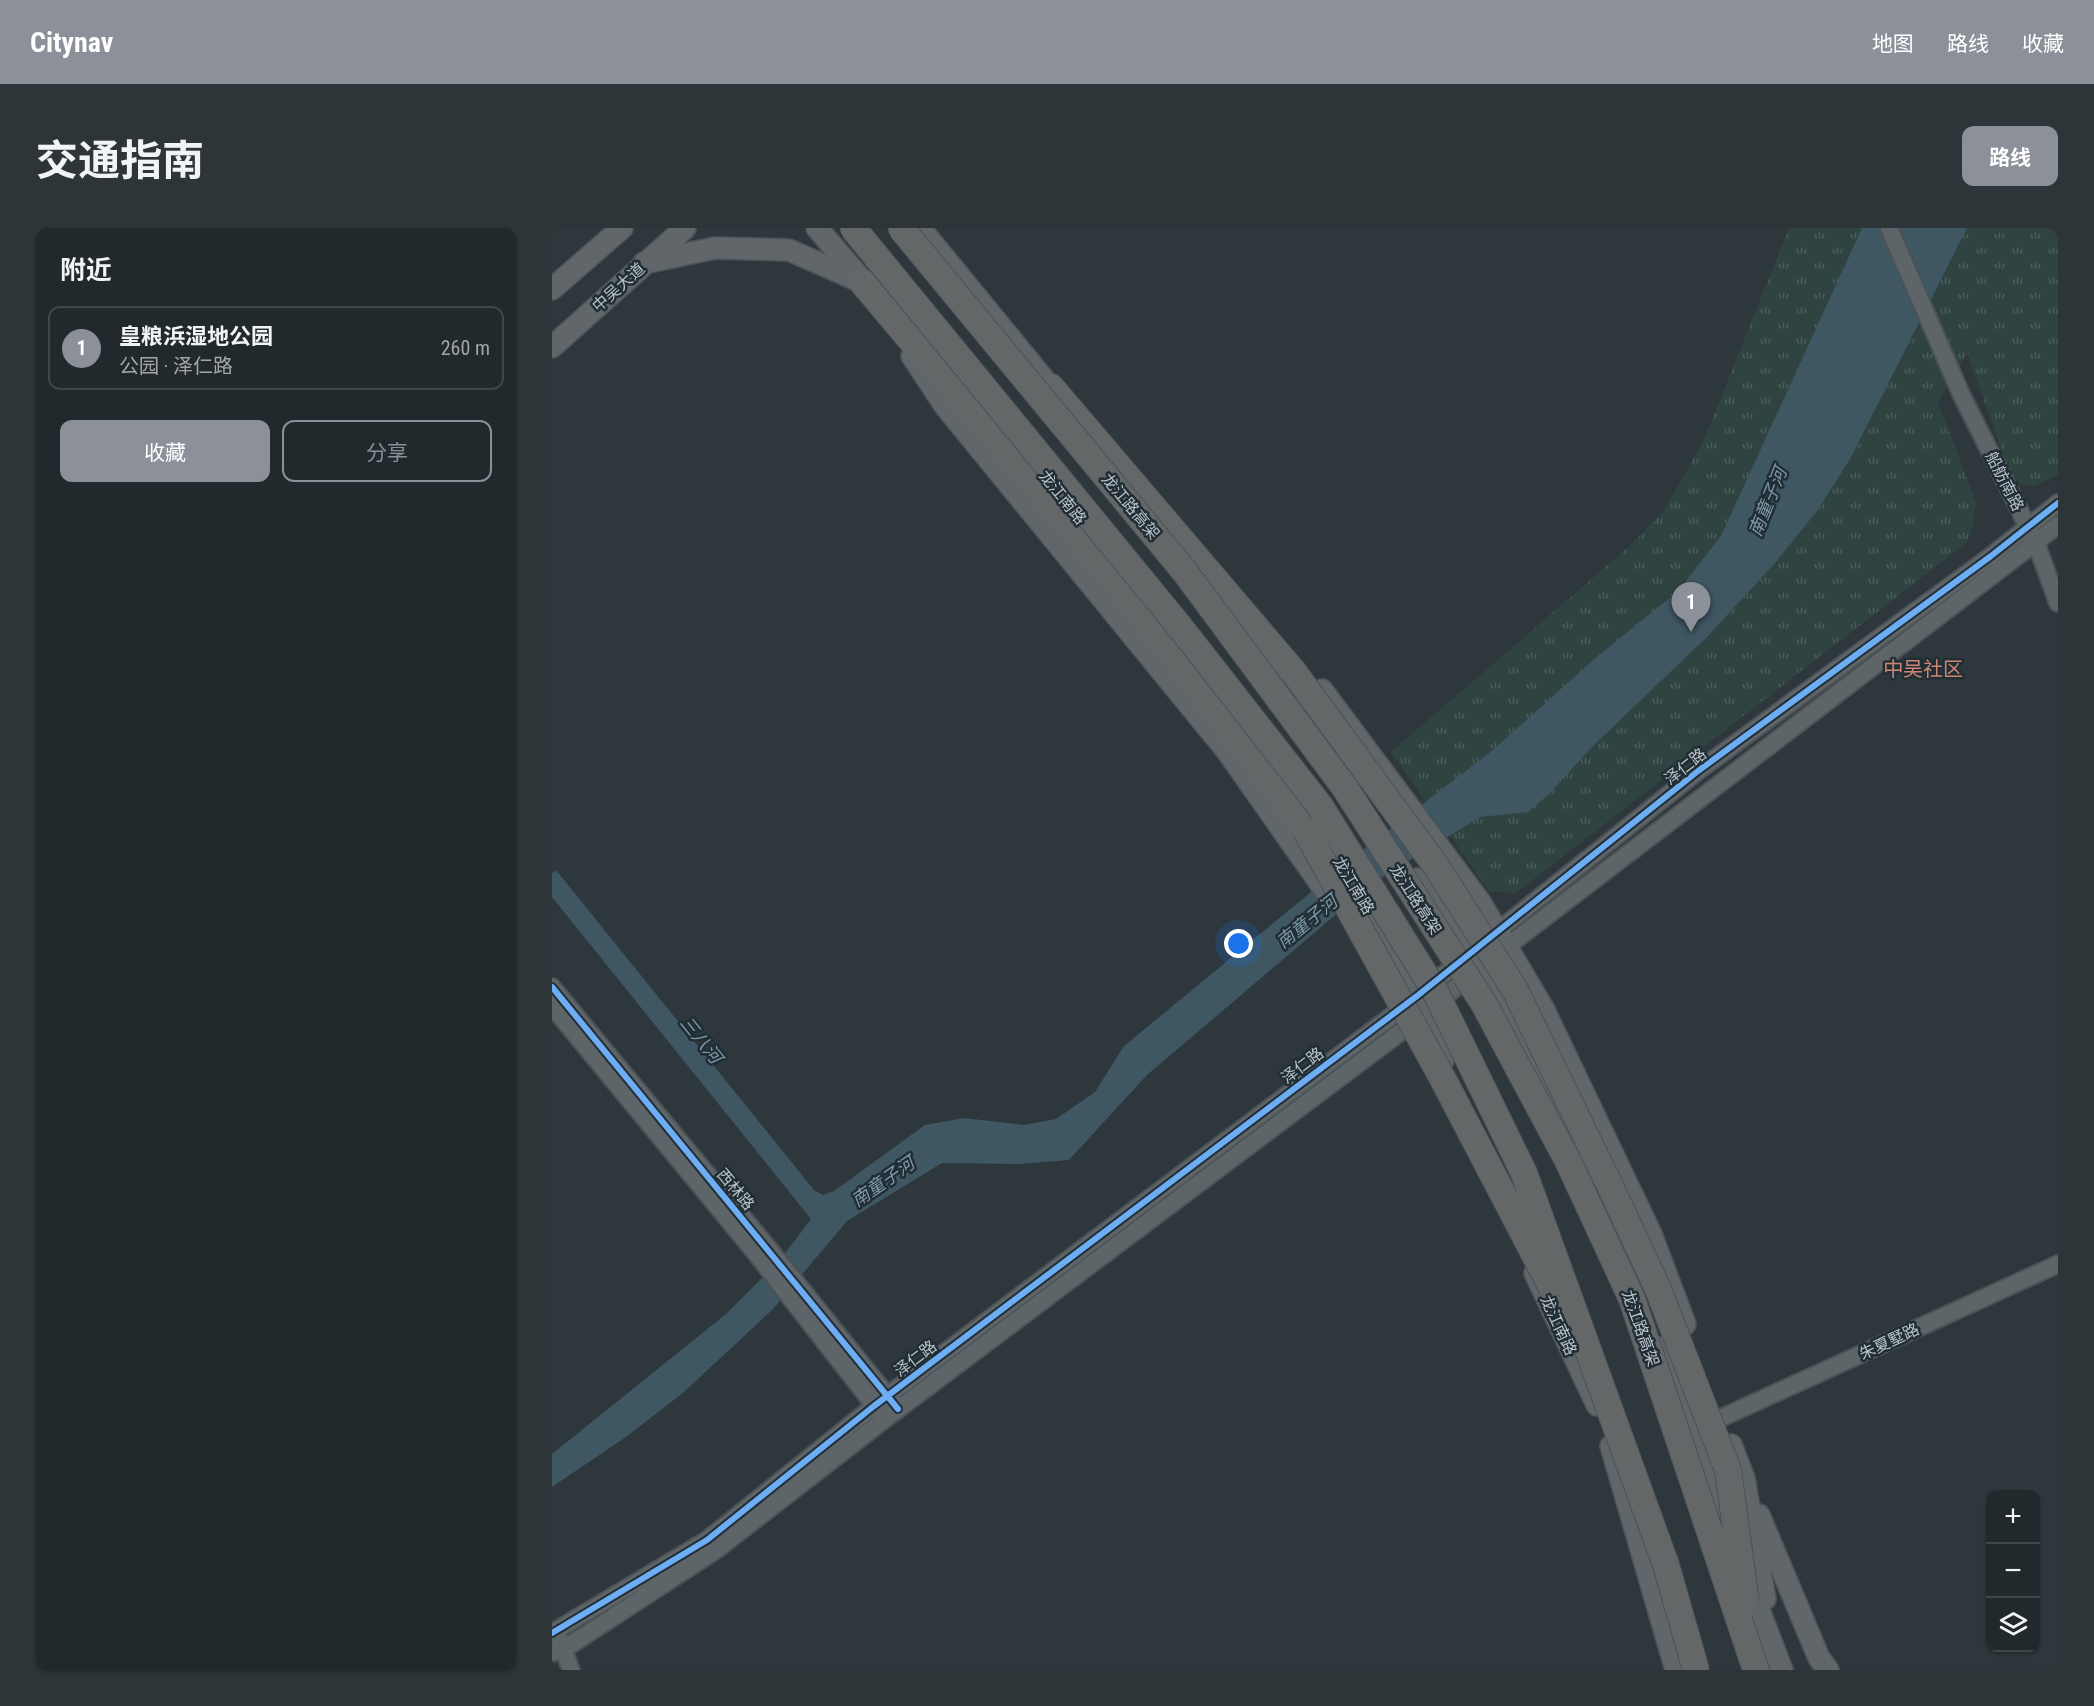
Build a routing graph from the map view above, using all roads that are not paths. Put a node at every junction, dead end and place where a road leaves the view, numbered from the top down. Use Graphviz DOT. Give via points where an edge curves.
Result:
graph roads {
  1 [pos="622,228"];
  2 [pos="685,228"];
  3 [pos="817,228"];
  4 [pos="853,228"];
  5 [pos="901,228"];
  6 [pos="920,228"];
  7 [pos="1890,228"];
  8 [pos="933,237"];
  9 [pos="644,263"];
  10 [pos="862,282"];
  11 [pos="552,289"];
  12 [pos="552,346"];
  13 [pos="1051,387"];
  14 [pos="2058,503"];
  15 [pos="2058,525"];
  16 [pos="2028,526"];
  17 [pos="2036,543"];
  18 [pos="2058,603"];
  19 [pos="1502,939"];
  20 [pos="1474,961"];
  21 [pos="552,987"];
  22 [pos="1421,1004"];
  23 [pos="552,1006"];
  24 [pos="1401,1020"];
  25 [pos="1499,1200"];
  26 [pos="764,1253"];
  27 [pos="2058,1264"];
  28 [pos="1657,1339"];
  29 [pos="1600,1380"];
  30 [pos="881,1401"];
  31 [pos="892,1414"];
  32 [pos="1721,1418"];
  33 [pos="1744,1478"];
  34 [pos="554,1632"];
  35 [pos="1773,1647"];
  36 [pos="558,1651"];
  37 [pos="1756,1668"];
  38 [pos="571,1670"];
  39 [pos="1676,1670"];
  40 [pos="1696,1670"];
  41 [pos="1782,1670"];
  42 [pos="1828,1670"];
  1 -- 11 [label="main road"];
  2 -- 9 [label="main road, 中吴大道"];
  3 -- 10 [label="main road, 龙江南路"];
  4 -- 29 [label="highway, 龙江路高架, bridge" via="1180,627 1320,806 1435,992 1519,1162"];
  5 -- 37 [label="highway, 龙江路高架, bridge" via="1192,581 1345,788 1484,1004 1568,1161 1632,1299"];
  6 -- 8 [label="main road"];
  7 -- 16 [label="street, 船舫南路" via="1961,394"];
  8 -- 13 [label="main road"];
  9 -- 10 [label="main road" via="715,248 789,250"];
  9 -- 12 [label="main road, 中吴大道"];
  10 -- 22 [label="main road, 龙江南路" via="1006,425 1218,689 1341,862"];
  10 -- 24 [label="main road" via="945,406 1227,751 1315,874"];
  10 -- 29 [label="highway, bridge" via="1113,581 1305,829 1444,1081"];
  13 -- 19 [label="main road" via="1134,465 1302,663 1442,850"];
  13 -- 20 [label="main road" via="1284,682"];
  13 -- 37 [label="highway, bridge" via="1293,671 1436,866 1515,990 1658,1289 1728,1470"];
  14 -- 16 [label="street, 泽仁路"];
  15 -- 17 [label="street, 泽仁路"];
  16 -- 17 [label="street, 船舫南路"];
  16 -- 19 [label="street, 泽仁路" via="1698,771"];
  17 -- 18 [label="street, 船舫南路"];
  17 -- 19 [label="street, 泽仁路"];
  19 -- 20 [label="street, 泽仁路"];
  19 -- 32 [label="main road" via="1543,1008 1651,1234"];
  20 -- 22 [label="street, 泽仁路"];
  20 -- 28 [label="main road" via="1603,1193"];
  21 -- 26 [label="street, 西林路"];
  22 -- 24 [label="street, 泽仁路"];
  22 -- 25 [label="main road, 龙江南路"];
  23 -- 26 [label="street, 西林路"];
  24 -- 25 [label="main road"];
  24 -- 30 [label="street, 泽仁路"];
  24 -- 31 [label="street, 泽仁路"];
  25 -- 39 [label="main road, 龙江南路" via="1603,1417"];
  26 -- 30 [label="street, 西林路"];
  27 -- 32 [label="street, 朱夏墅路"];
  28 -- 33 [label="main road"];
  28 -- 35 [label="main road"];
  29 -- 40 [label="highway, 龙江路高架, bridge" via="1666,1565"];
  30 -- 31 [label="street, 西林路"];
  30 -- 34 [label="street, 泽仁路" via="706,1540"];
  31 -- 36 [label="street, 泽仁路" via="716,1550"];
  32 -- 33 [label="main road"];
  33 -- 35 [label="main road"];
  33 -- 42 [label="main road" via="1819,1658"];
  34 -- 36 [label="street"];
  35 -- 41 [label="main road"];
  36 -- 38 [label="street"];
}
